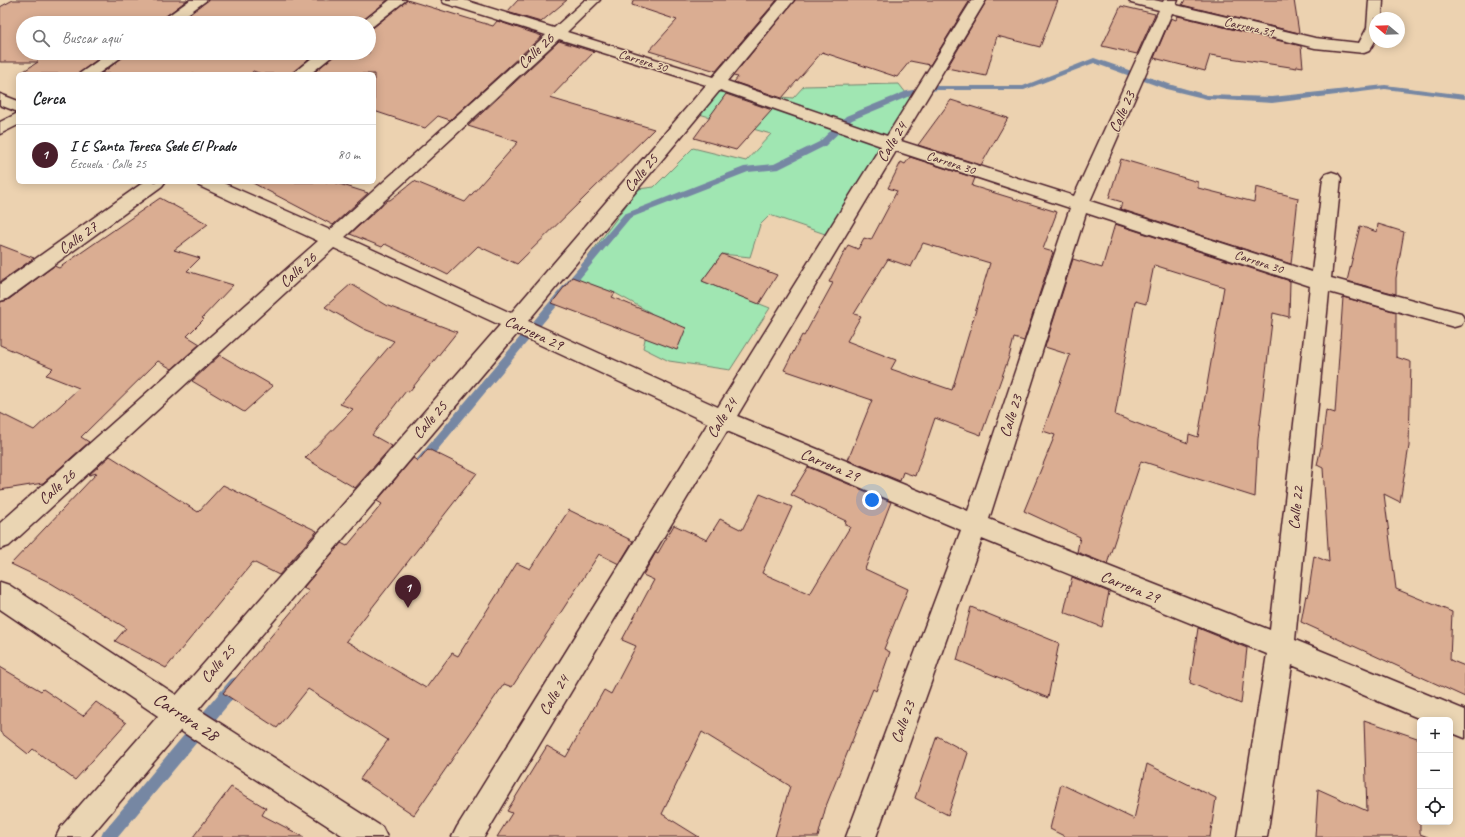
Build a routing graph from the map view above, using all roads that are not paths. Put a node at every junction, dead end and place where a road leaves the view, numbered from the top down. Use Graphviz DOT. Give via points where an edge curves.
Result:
graph roads {
  1 [pos="200,0"];
  2 [pos="399,0"];
  3 [pos="449,0"];
  4 [pos="593,0"];
  5 [pos="787,0"];
  6 [pos="979,0"];
  7 [pos="1136,0"];
  8 [pos="1376,0"];
  9 [pos="1170,4"];
  10 [pos="176,16"];
  11 [pos="376,17"];
  12 [pos="555,34"];
  13 [pos="108,60"];
  14 [pos="319,60"];
  15 [pos="89,72"];
  16 [pos="303,72"];
  17 [pos="717,83"];
  18 [pos="0,99"];
  19 [pos="16,105"];
  20 [pos="16,119"];
  21 [pos="0,130"];
  22 [pos="892,144"];
  23 [pos="1332,178"];
  24 [pos="153,184"];
  25 [pos="209,184"];
  26 [pos="1080,204"];
  27 [pos="332,239"];
  28 [pos="1320,282"];
  29 [pos="0,294"];
  30 [pos="1454,319"];
  31 [pos="514,323"];
  32 [pos="721,419"];
  33 [pos="975,525"];
  34 [pos="0,538"];
  35 [pos="0,594"];
  36 [pos="1281,647"];
  37 [pos="177,712"];
  38 [pos="1465,724"];
  39 [pos="71,837"];
  40 [pos="372,837"];
  41 [pos="467,837"];
  42 [pos="861,837"];
  43 [pos="1252,837"];
  1 -- 10 [label="street"];
  2 -- 11 [label="street"];
  3 -- 12 [label="street, Carrera 30"];
  4 -- 12 [label="street, Calle 26"];
  5 -- 17 [label="street, Calle 25"];
  6 -- 22 [label="street, Calle 24"];
  7 -- 9 [label="street, Carrera 31"];
  8 -- 9 [label="street, Carrera 31" via="1374,28 1364,48 1316,43"];
  9 -- 26 [label="street, Calle 23"];
  12 -- 17 [label="street, Carrera 30"];
  12 -- 27 [label="street, Calle 26"];
  13 -- 15 [label="street"];
  14 -- 16 [label="street"];
  17 -- 22 [label="street, Carrera 30"];
  17 -- 31 [label="street, Calle 25"];
  18 -- 19 [label="street"];
  20 -- 21 [label="street"];
  22 -- 26 [label="street, Carrera 30"];
  22 -- 32 [label="street, Calle 24"];
  23 -- 28 [label="street, Calle 22"];
  24 -- 29 [label="street, Calle 27"];
  25 -- 27 [label="street, Carrera 29"];
  26 -- 28 [label="street, Carrera 30"];
  26 -- 33 [label="street, Calle 23"];
  27 -- 31 [label="street, Carrera 29"];
  27 -- 34 [label="street, Calle 26"];
  28 -- 30 [label="street, Carrera 30"];
  28 -- 36 [label="street, Calle 22"];
  31 -- 32 [label="street, Carrera 29"];
  31 -- 37 [label="street, Calle 25"];
  32 -- 33 [label="street, Carrera 29"];
  32 -- 41 [label="street, Calle 24"];
  33 -- 36 [label="street, Carrera 29"];
  33 -- 42 [label="street, Calle 23"];
  35 -- 37 [label="street, Carrera 28"];
  36 -- 38 [label="street, Carrera 29"];
  36 -- 43 [label="street, Calle 22"];
  37 -- 39 [label="street, Calle 25"];
  37 -- 40 [label="street, Carrera 28"];
}
